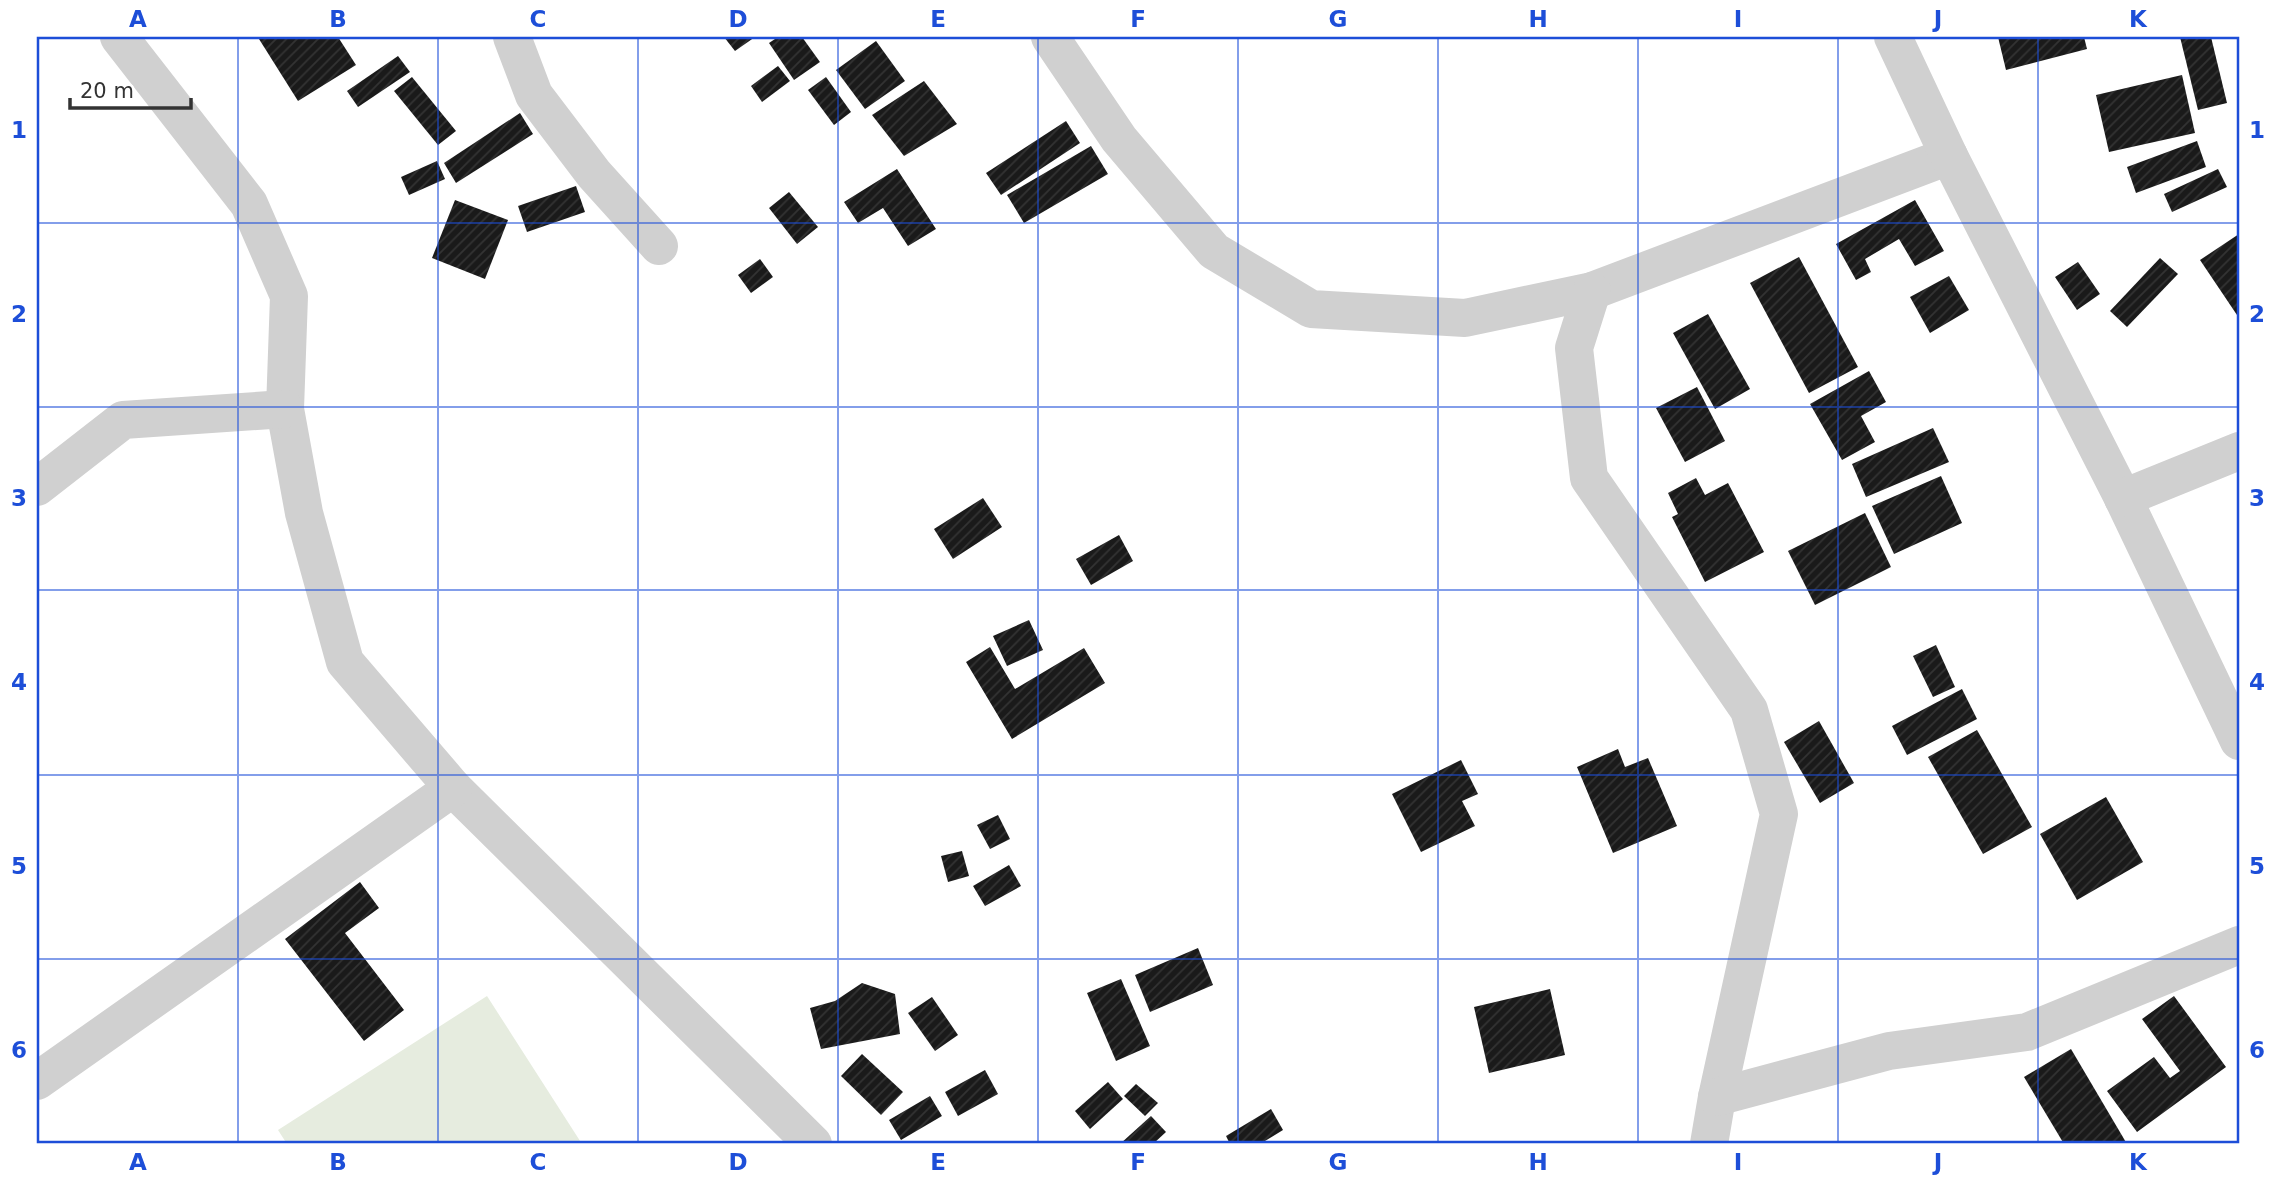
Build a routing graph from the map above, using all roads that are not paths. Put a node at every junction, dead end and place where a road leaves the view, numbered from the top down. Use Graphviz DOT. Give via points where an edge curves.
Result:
graph roads {
  1 [pos="118,37"];
  2 [pos="512,37"];
  3 [pos="1050,37"];
  4 [pos="1893,37"];
  5 [pos="1949,156"];
  6 [pos="659,246"];
  7 [pos="1592,291"];
  8 [pos="285,409"];
  9 [pos="2239,451"];
  10 [pos="39,482"];
  11 [pos="2123,498"];
  12 [pos="2239,741"];
  13 [pos="453,788"];
  14 [pos="2239,946"];
  15 [pos="37,1081"];
  16 [pos="1717,1097"];
  17 [pos="813,1144"];
  18 [pos="1709,1144"];
  1 -- 8 [label="street" via="249,204 289,296"];
  2 -- 6 [label="street" via="534,95 594,174"];
  3 -- 7 [label="street" via="1119,139 1214,251 1311,309 1465,318"];
  4 -- 5 [label="street"];
  5 -- 7 [label="street"];
  5 -- 11 [label="street"];
  7 -- 16 [label="street" via="1574,348 1589,478 1749,710 1779,814"];
  8 -- 10 [label="street" via="123,420"];
  8 -- 13 [label="street" via="304,513 345,663"];
  9 -- 11 [label="street"];
  11 -- 12 [label="street"];
  13 -- 15 [label="street"];
  13 -- 17 [label="street"];
  14 -- 16 [label="street" via="2027,1032 1889,1051"];
  16 -- 18 [label="street"];
}
